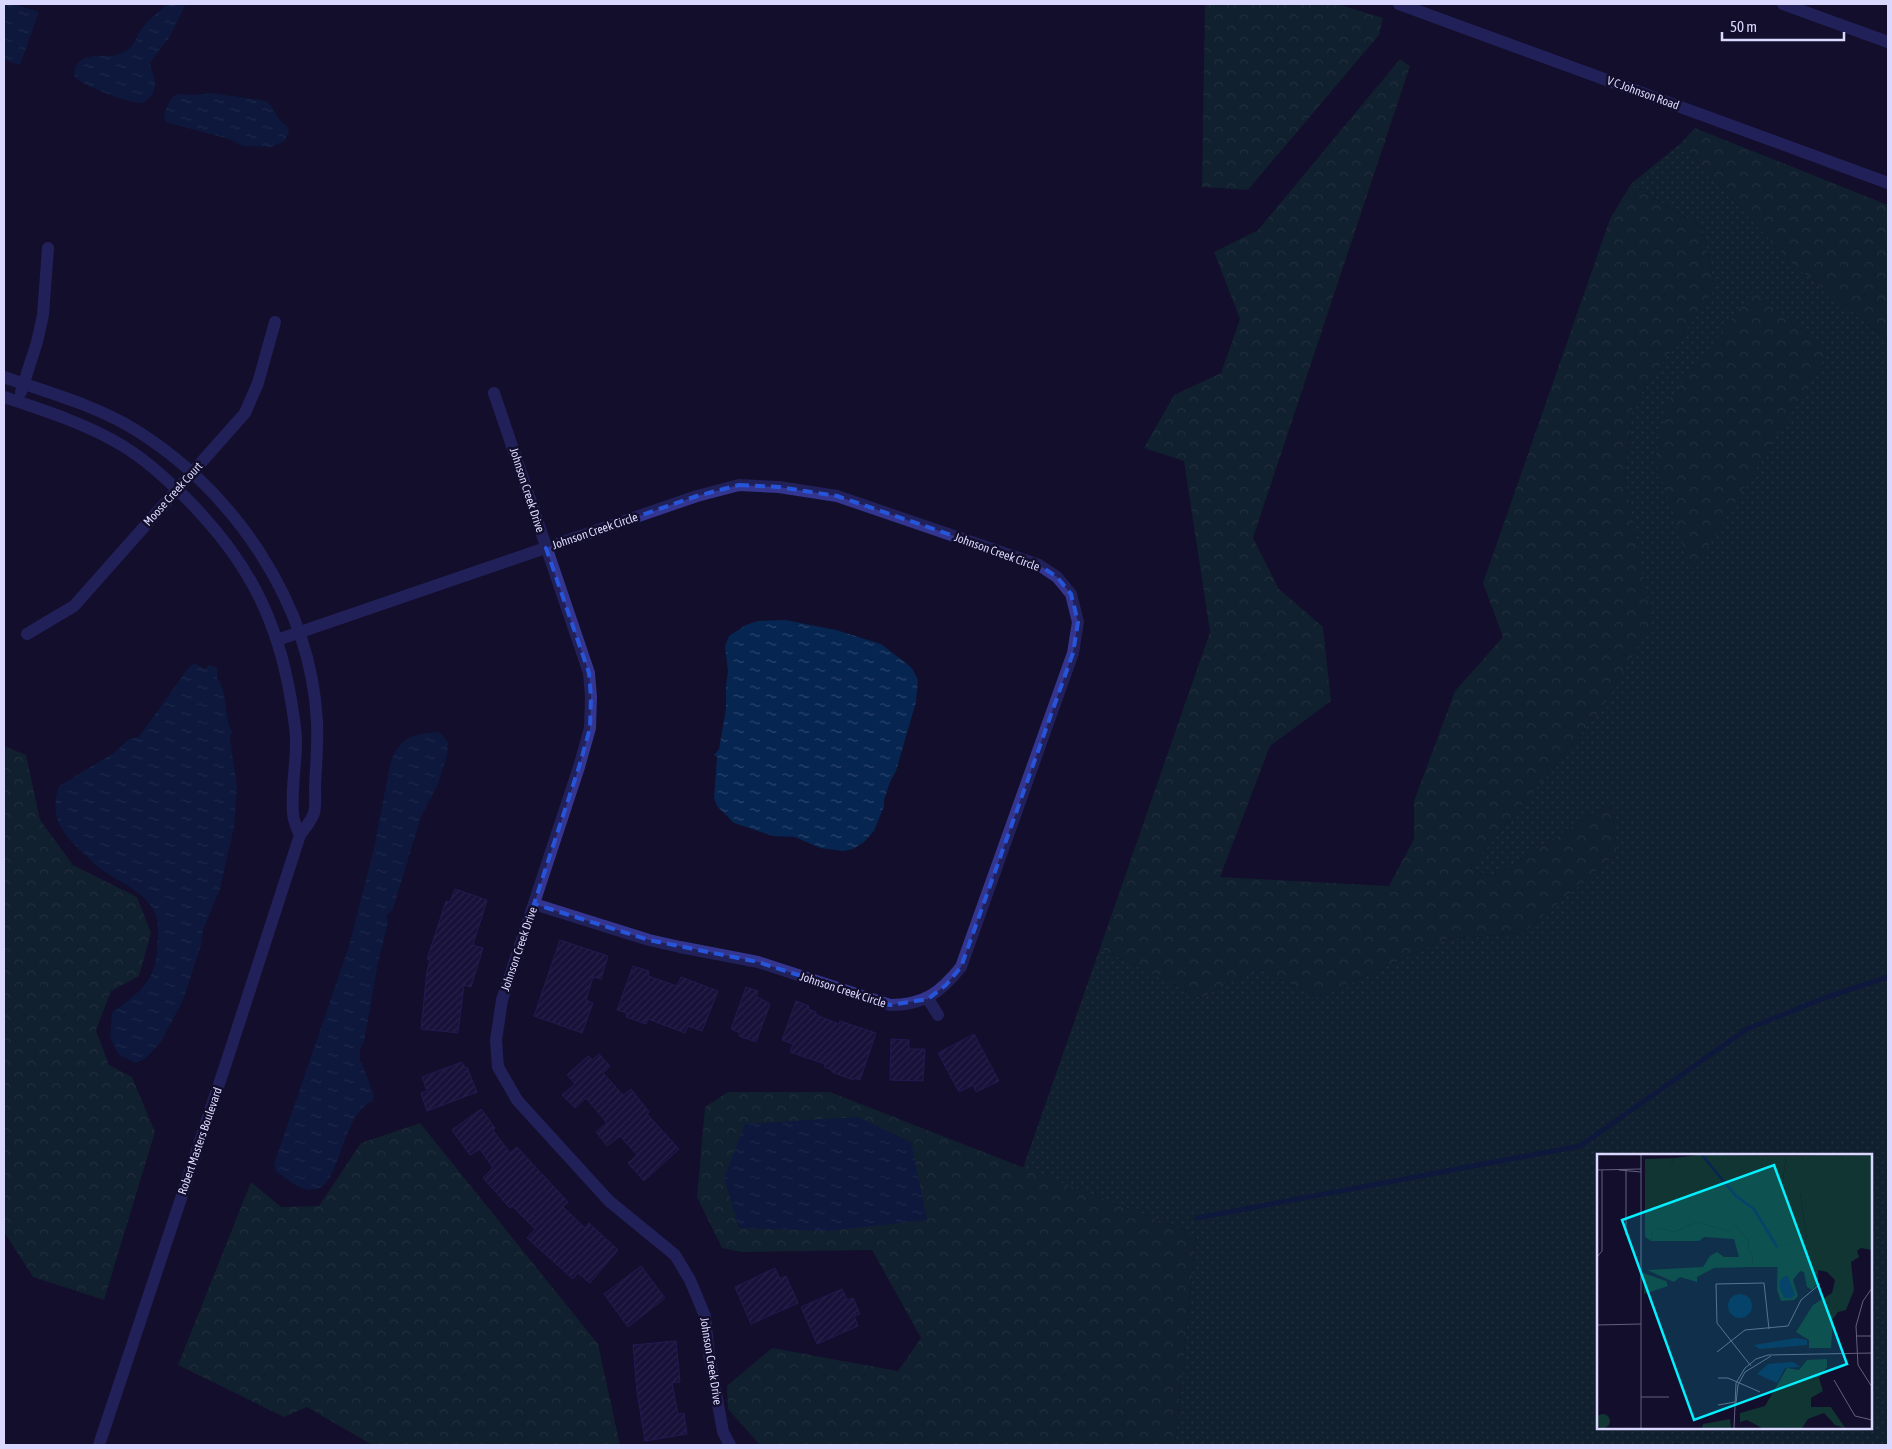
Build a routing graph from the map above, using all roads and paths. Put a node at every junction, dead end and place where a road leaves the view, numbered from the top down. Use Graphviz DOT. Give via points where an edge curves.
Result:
graph roads {
  1 [pos="1398,4"];
  2 [pos="1783,4"];
  3 [pos="1888,42"];
  4 [pos="1888,183"];
  5 [pos="48,248"];
  6 [pos="275,322"];
  7 [pos="4,377"];
  8 [pos="24,384"];
  9 [pos="494,393"];
  10 [pos="4,397"];
  11 [pos="18,402"];
  12 [pos="191,473"];
  13 [pos="177,489"];
  14 [pos="546,548"];
  15 [pos="298,633"];
  16 [pos="27,634"];
  17 [pos="276,640"];
  18 [pos="300,835"];
  19 [pos="534,904"];
  20 [pos="928,998"];
  21 [pos="938,1015"];
  22 [pos="99,1445"];
  23 [pos="730,1445"];
  1 -- 4 [label="street, V C Johnson Road"];
  2 -- 3 [label="street"];
  5 -- 8 [label="street" via="43,315"];
  6 -- 12 [label="street, Moose Creek Court" via="258,384 245,413"];
  7 -- 8 [label="street, Robert Masters Boulevard"];
  8 -- 11 [label="street"];
  8 -- 12 [label="street, Robert Masters Boulevard" via="79,403 133,428"];
  9 -- 14 [label="street, Johnson Creek Drive"];
  10 -- 11 [label="street"];
  11 -- 13 [label="street" via="73,422 122,445"];
  12 -- 13 [label="street, Moose Creek Court"];
  12 -- 15 [label="street, Robert Masters Boulevard" via="242,527 262,556 278,583"];
  13 -- 16 [label="street, Moose Creek Court" via="74,606"];
  13 -- 17 [label="street" via="225,541 247,573"];
  14 -- 15 [label="street, Johnson Creek Circle"];
  14 -- 19 [label="street, Johnson Creek Drive" via="589,673 590,728"];
  14 -- 20 [label="street, Johnson Creek Circle" via="697,496 739,486 779,487 837,496 1040,565 1066,588 1071,594 1078,622 1073,653 961,967 946,985"];
  15 -- 17 [label="street, Johnson Creek Circle"];
  15 -- 18 [label="street, Robert Masters Boulevard" via="316,701 318,740 314,814"];
  17 -- 18 [label="street" via="282,654 296,739 293,815"];
  18 -- 22 [label="street, Robert Masters Boulevard"];
  19 -- 20 [label="street, Johnson Creek Circle" via="649,940 758,962 890,1005 908,1005"];
  19 -- 23 [label="street, Johnson Creek Drive" via="502,1000 496,1040 498,1067 517,1100 586,1177 609,1201 675,1256 690,1280 705,1316 723,1432"];
  20 -- 21 [label="street"];
}
